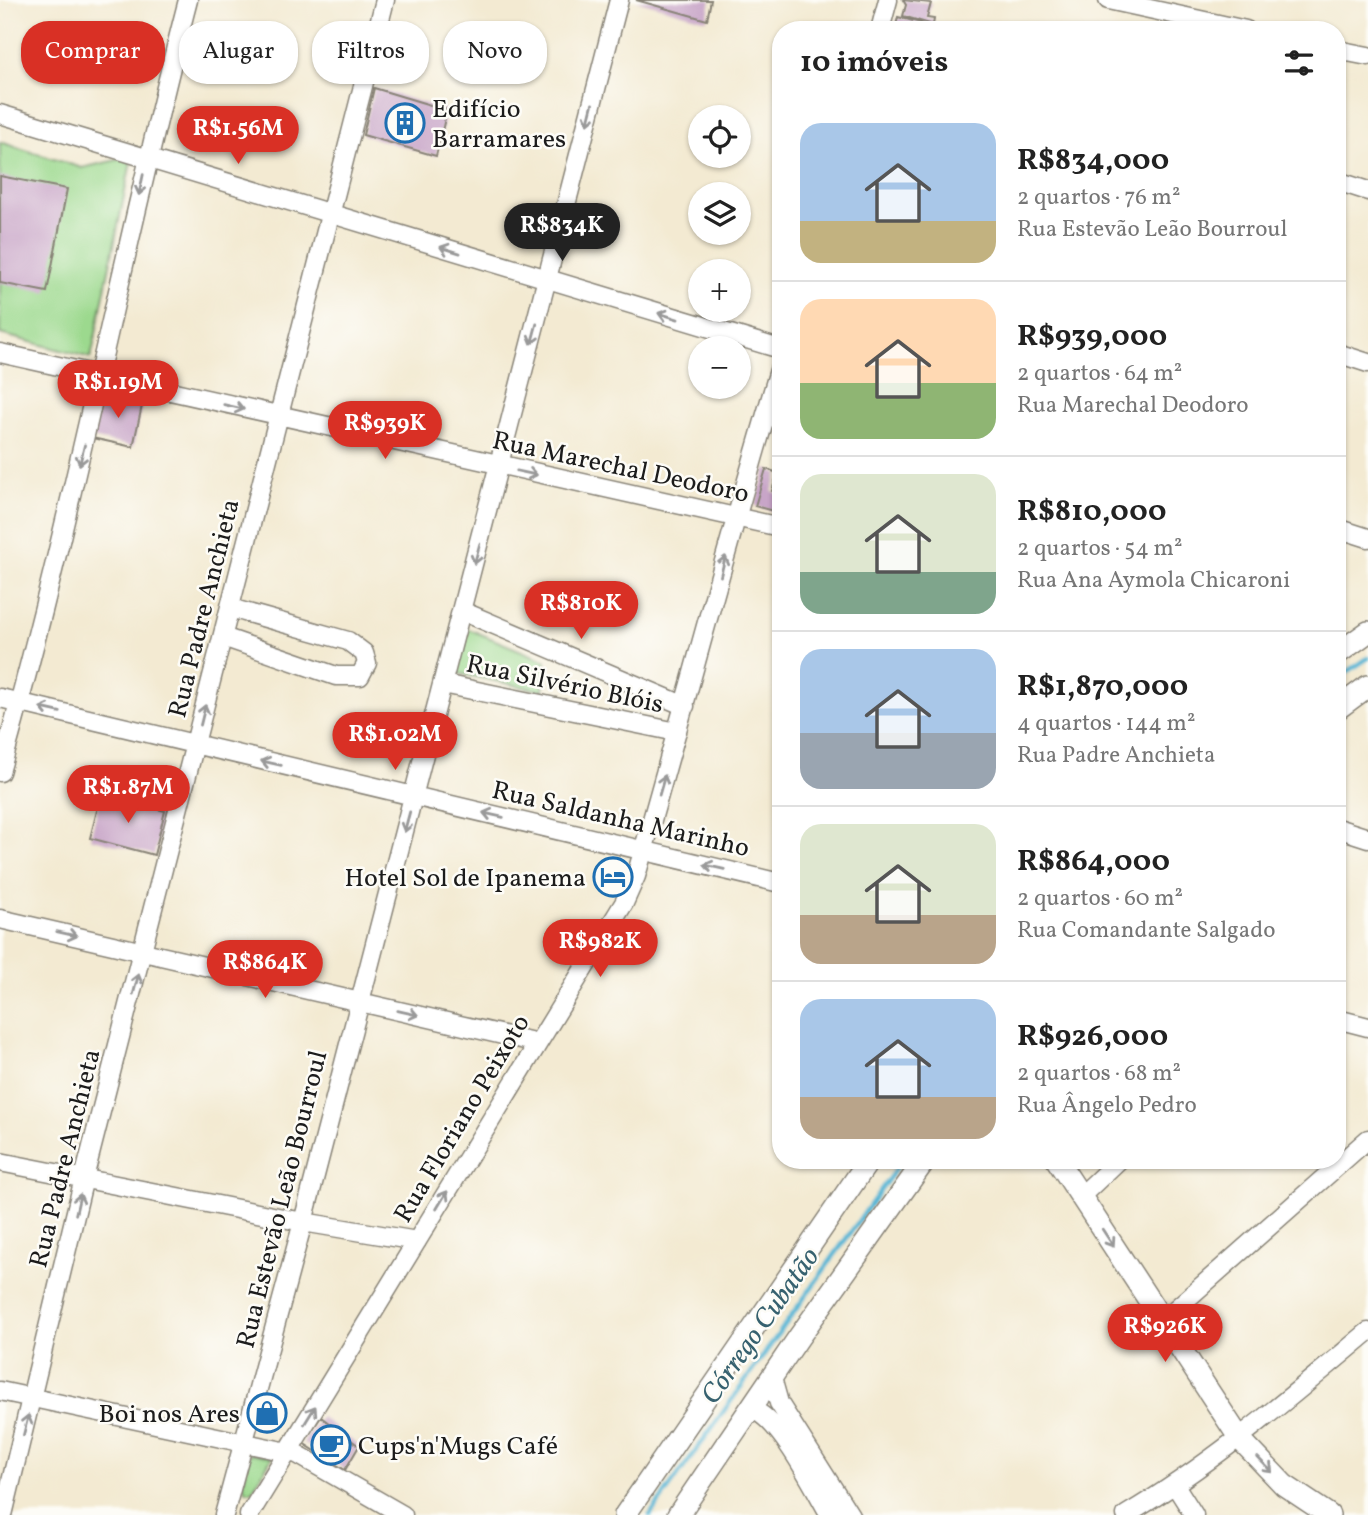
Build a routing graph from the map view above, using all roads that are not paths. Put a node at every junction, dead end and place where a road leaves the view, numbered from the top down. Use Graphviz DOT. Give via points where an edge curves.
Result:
graph roads {
  1 [pos="188,0"];
  2 [pos="385,0"];
  3 [pos="618,0"];
  4 [pos="888,0"];
  5 [pos="1114,1"];
  6 [pos="882,21"];
  7 [pos="1197,21"];
  8 [pos="1346,52"];
  9 [pos="1368,56"];
  10 [pos="0,114"];
  11 [pos="147,158"];
  12 [pos="1346,184"];
  13 [pos="1368,191"];
  14 [pos="332,214"];
  15 [pos="548,279"];
  16 [pos="772,347"];
  17 [pos="0,353"];
  18 [pos="1346,356"];
  19 [pos="1368,363"];
  20 [pos="101,377"];
  21 [pos="772,393"];
  22 [pos="277,417"];
  23 [pos="499,467"];
  24 [pos="735,516"];
  25 [pos="772,525"];
  26 [pos="1346,531"];
  27 [pos="1368,538"];
  28 [pos="230,608"];
  29 [pos="462,611"];
  30 [pos="1368,632"];
  31 [pos="223,637"];
  32 [pos="1346,648"];
  33 [pos="443,684"];
  34 [pos="1368,686"];
  35 [pos="0,698"];
  36 [pos="1346,702"];
  37 [pos="20,703"];
  38 [pos="685,706"];
  39 [pos="677,732"];
  40 [pos="196,745"];
  41 [pos="0,772"];
  42 [pos="414,796"];
  43 [pos="1346,834"];
  44 [pos="1368,838"];
  45 [pos="643,851"];
  46 [pos="772,881"];
  47 [pos="0,919"];
  48 [pos="144,952"];
  49 [pos="359,1002"];
  50 [pos="1346,1021"];
  51 [pos="1368,1027"];
  52 [pos="538,1043"];
  53 [pos="1365,1146"];
  54 [pos="0,1162"];
  55 [pos="1346,1162"];
  56 [pos="863,1169"];
  57 [pos="919,1169"];
  58 [pos="1063,1169"];
  59 [pos="1110,1169"];
  60 [pos="1338,1169"];
  61 [pos="84,1178"];
  62 [pos="1081,1196"];
  63 [pos="303,1222"];
  64 [pos="417,1241"];
  65 [pos="1162,1321"];
  66 [pos="1368,1332"];
  67 [pos="772,1378"];
  68 [pos="0,1391"];
  69 [pos="33,1398"];
  70 [pos="751,1409"];
  71 [pos="1240,1439"];
  72 [pos="245,1445"];
  73 [pos="287,1452"];
  74 [pos="1175,1485"];
  75 [pos="232,1488"];
  76 [pos="261,1496"];
  77 [pos="3,1515"];
  78 [pos="224,1515"];
  79 [pos="249,1515"];
  80 [pos="403,1515"];
  81 [pos="625,1515"];
  82 [pos="678,1515"];
  83 [pos="830,1515"];
  84 [pos="850,1515"];
  85 [pos="1126,1515"];
  86 [pos="1194,1515"];
  87 [pos="1329,1515"];
  1 -- 11 [label="street"];
  2 -- 14 [label="street, Rua Padre Anchieta"];
  3 -- 15 [label="street, Rua Estevão Leão Bourroul, one-way"];
  4 -- 6 [label="street"];
  5 -- 7 [label="street"];
  8 -- 9 [label="street"];
  10 -- 11 [label="street"];
  11 -- 14 [label="street"];
  11 -- 20 [label="street, one-way"];
  12 -- 13 [label="street"];
  15 -- 14 [label="street, one-way"];
  14 -- 22 [label="street, Rua Padre Anchieta"];
  16 -- 15 [label="street, one-way"];
  15 -- 23 [label="street, Rua Estevão Leão Bourroul, one-way"];
  17 -- 20 [label="street, Rua Marechal Deodoro"];
  18 -- 19 [label="street"];
  20 -- 22 [label="street, Rua Marechal Deodoro, one-way"];
  20 -- 37 [label="street, one-way"];
  21 -- 24 [label="street, Rua Floriano Peixoto"];
  22 -- 23 [label="street, Rua Marechal Deodoro"];
  22 -- 28 [label="street, Rua Padre Anchieta"];
  23 -- 24 [label="street, Rua Marechal Deodoro, one-way"];
  23 -- 29 [label="street, Rua Estevão Leão Bourroul, one-way"];
  24 -- 25 [label="street, Rua Marechal Deodoro"];
  38 -- 24 [label="street, Rua Floriano Peixoto, one-way"];
  26 -- 27 [label="street"];
  28 -- 31 [label="street, Rua Padre Anchieta"];
  28 -- 31 [label="street" via="348,641 364,653 367,663 360,676 336,676"];
  29 -- 33 [label="street, Rua Estevão Leão Bourroul"];
  29 -- 38 [label="street"];
  30 -- 32 [label="main road"];
  40 -- 31 [label="street, Rua Padre Anchieta, one-way"];
  33 -- 39 [label="street, Rua Silvério Blóis"];
  33 -- 42 [label="street, Rua Estevão Leão Bourroul"];
  34 -- 36 [label="main road"];
  35 -- 37 [label="street, Rua Saldanha Marinho"];
  40 -- 37 [label="street, Rua Saldanha Marinho, one-way"];
  37 -- 41 [label="street"];
  38 -- 39 [label="street, Rua Floriano Peixoto"];
  45 -- 39 [label="street, Rua Floriano Peixoto, one-way"];
  42 -- 40 [label="street, Rua Saldanha Marinho, one-way"];
  40 -- 48 [label="street, Rua Padre Anchieta"];
  45 -- 42 [label="street, Rua Saldanha Marinho, one-way"];
  42 -- 49 [label="street, Rua Estevão Leão Bourroul, one-way"];
  43 -- 44 [label="street"];
  46 -- 45 [label="street, Rua Saldanha Marinho, one-way"];
  45 -- 52 [label="street, Rua Floriano Peixoto" via="624,903"];
  47 -- 48 [label="street, one-way"];
  48 -- 49 [label="street"];
  61 -- 48 [label="street, Rua Padre Anchieta, one-way"];
  49 -- 52 [label="street, one-way"];
  49 -- 63 [label="street, Rua Estevão Leão Bourroul"];
  50 -- 51 [label="street"];
  64 -- 52 [label="street, Rua Floriano Peixoto, one-way"];
  53 -- 55 [label="street"];
  54 -- 61 [label="street"];
  56 -- 81 [label="main road"];
  57 -- 67 [label="main road"];
  58 -- 62 [label="main road"];
  59 -- 62 [label="street"];
  60 -- 65 [label="street"];
  61 -- 63 [label="street"];
  69 -- 61 [label="street, Rua Padre Anchieta, one-way"];
  62 -- 65 [label="main road, one-way"];
  63 -- 64 [label="street"];
  63 -- 72 [label="street, Rua Estevão Leão Bourroul"];
  73 -- 64 [label="street, Rua Floriano Peixoto, one-way"];
  65 -- 71 [label="main road"];
  66 -- 71 [label="street"];
  67 -- 70 [label="main road"];
  67 -- 84 [label="street" via="779,1403"];
  68 -- 69 [label="street"];
  69 -- 72 [label="street"];
  77 -- 69 [label="street, Rua Padre Anchieta, one-way"];
  70 -- 82 [label="main road"];
  70 -- 83 [label="street" via="771,1421"];
  71 -- 74 [label="street"];
  71 -- 87 [label="main road, one-way" via="1284,1485"];
  72 -- 73 [label="street"];
  72 -- 75 [label="street, Rua Estevão Leão Bourroul"];
  73 -- 76 [label="street, Rua Floriano Peixoto"];
  73 -- 80 [label="street" via="309,1458"];
  74 -- 85 [label="street"];
  74 -- 86 [label="street"];
  75 -- 76 [label="street" via="241,1499"];
  75 -- 78 [label="street, Rua Estevão Leão Bourroul"];
  76 -- 79 [label="street, Rua Floriano Peixoto"];
}
